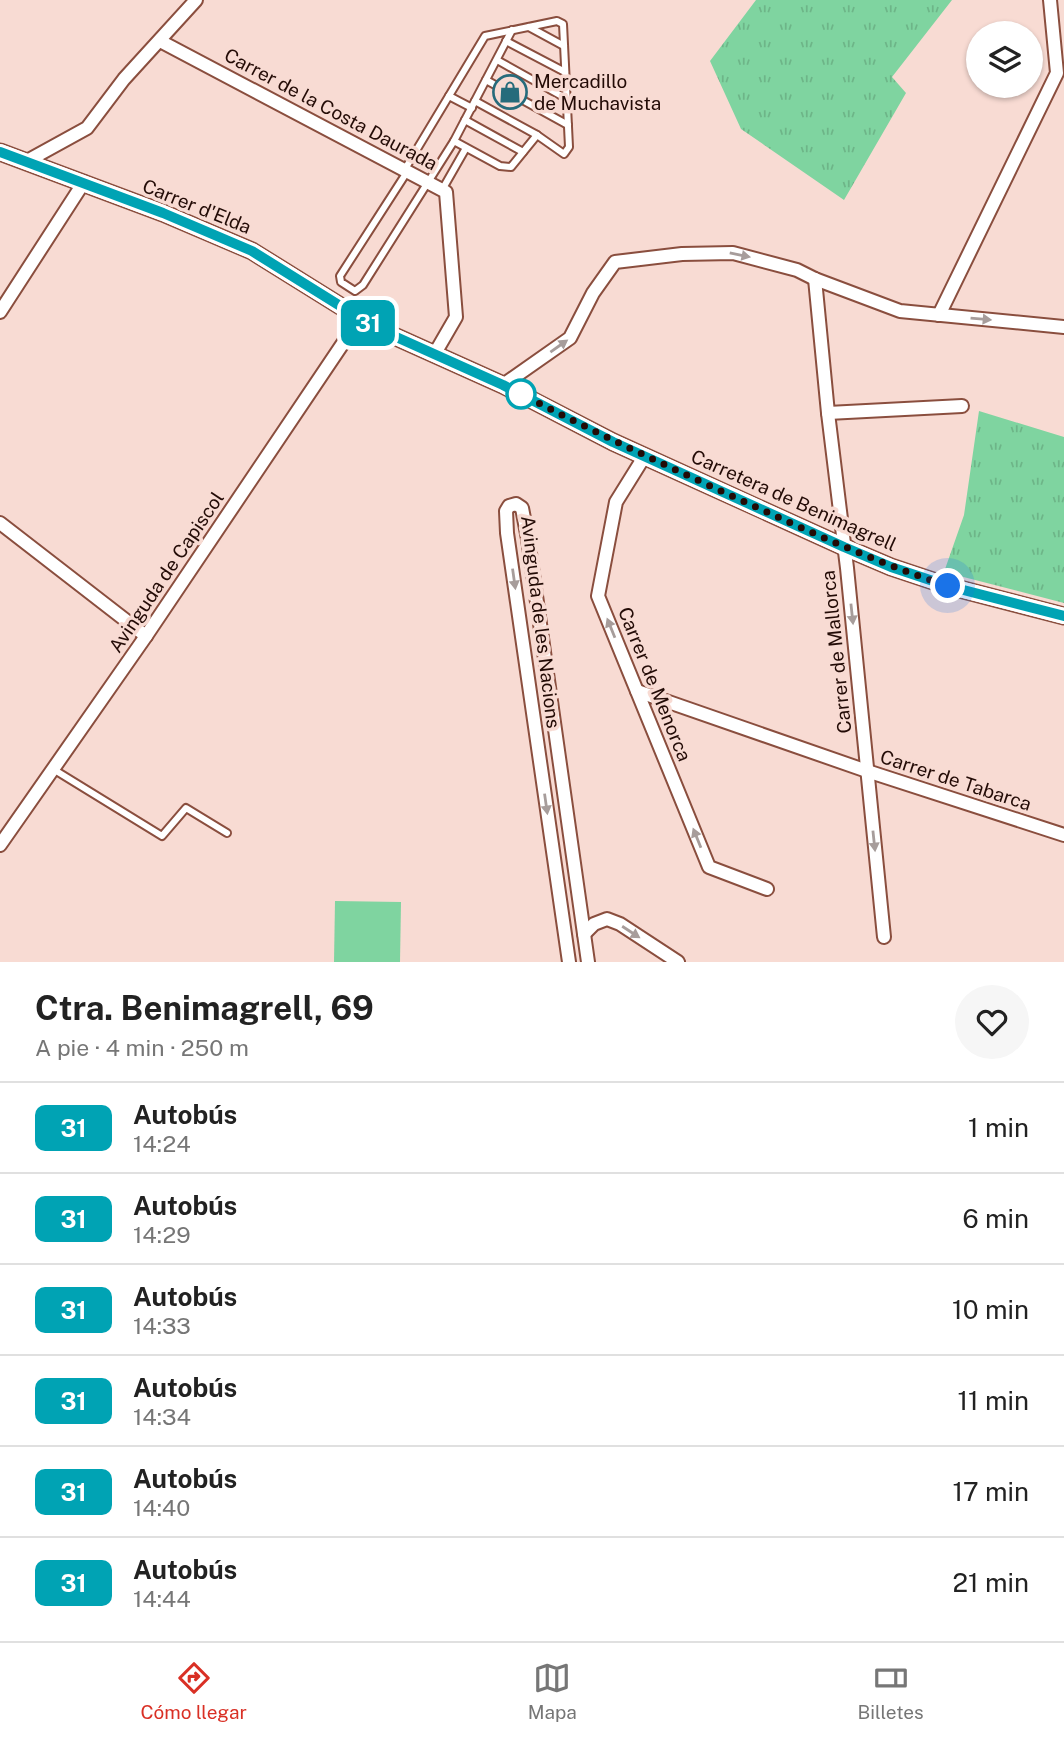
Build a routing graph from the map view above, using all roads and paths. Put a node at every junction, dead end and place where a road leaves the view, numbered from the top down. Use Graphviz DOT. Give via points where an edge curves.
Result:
graph roads {
  1 [pos="196,0"];
  2 [pos="1050,0"];
  3 [pos="529,27"];
  4 [pos="512,30"];
  5 [pos="506,40"];
  6 [pos="160,41"];
  7 [pos="564,46"];
  8 [pos="496,60"];
  9 [pos="565,72"];
  10 [pos="486,80"];
  11 [pos="1058,84"];
  12 [pos="449,96"];
  13 [pos="566,99"];
  14 [pos="474,104"];
  15 [pos="465,120"];
  16 [pos="568,125"];
  17 [pos="537,135"];
  18 [pos="454,141"];
  19 [pos="466,148"];
  20 [pos="0,152"];
  21 [pos="523,152"];
  22 [pos="27,161"];
  23 [pos="405,172"];
  24 [pos="84,183"];
  25 [pos="429,183"];
  26 [pos="442,190"];
  27 [pos="815,279"];
  28 [pos="0,312"];
  29 [pos="939,315"];
  30 [pos="360,318"];
  31 [pos="1064,327"];
  32 [pos="435,355"];
  33 [pos="503,385"];
  34 [pos="519,393"];
  35 [pos="962,406"];
  36 [pos="828,413"];
  37 [pos="644,457"];
  38 [pos="0,523"];
  39 [pos="844,547"];
  40 [pos="1064,616"];
  41 [pos="146,636"];
  42 [pos="637,691"];
  43 [pos="53,769"];
  44 [pos="867,771"];
  45 [pos="227,833"];
  46 [pos="1064,835"];
  47 [pos="0,845"];
  48 [pos="766,889"];
  49 [pos="584,934"];
  50 [pos="884,937"];
  51 [pos="569,962"];
  52 [pos="589,962"];
  53 [pos="678,962"];
  1 -- 6 [label="street"];
  2 -- 11 [label="street"];
  3 -- 4 [label="lane"];
  3 -- 7 [label="lane"];
  3 -- 7 [label="lane" via="557,21 563,24"];
  4 -- 5 [label="lane"];
  4 -- 12 [label="lane" via="485,36"];
  5 -- 8 [label="lane"];
  5 -- 9 [label="lane"];
  6 -- 22 [label="street" via="87,128"];
  6 -- 23 [label="street, Carrer de la Costa Daurada"];
  7 -- 9 [label="lane"];
  8 -- 10 [label="lane"];
  8 -- 13 [label="lane"];
  9 -- 13 [label="lane"];
  10 -- 14 [label="lane"];
  10 -- 16 [label="lane"];
  11 -- 29 [label="street"];
  12 -- 14 [label="lane"];
  12 -- 23 [label="lane"];
  13 -- 16 [label="lane"];
  14 -- 15 [label="lane"];
  14 -- 17 [label="lane"];
  15 -- 18 [label="lane"];
  15 -- 21 [label="lane"];
  16 -- 17 [label="lane" via="569,147 564,154"];
  17 -- 21 [label="lane"];
  18 -- 19 [label="lane"];
  18 -- 25 [label="lane"];
  19 -- 21 [label="lane" via="511,167"];
  19 -- 26 [label="lane"];
  20 -- 22 [label="street, Carrer d'Elda"];
  22 -- 24 [label="street, Carrer d'Elda"];
  23 -- 25 [label="street, Carrer de la Costa Daurada"];
  23 -- 25 [label="lane" via="341,276 341,282 355,291"];
  24 -- 28 [label="street"];
  24 -- 30 [label="street, Carrer d'Elda" via="252,251"];
  25 -- 26 [label="street, Carrer de la Costa Daurada"];
  26 -- 32 [label="street, Carrer de la Costa Daurada" via="446,192 456,317"];
  27 -- 29 [label="street" via="900,312"];
  33 -- 27 [label="street, one-way" via="570,338 615,262 733,253"];
  27 -- 36 [label="street, Carrer de Mallorca"];
  29 -- 31 [label="street, one-way"];
  30 -- 32 [label="street, Carrer d'Elda"];
  30 -- 41 [label="street, Avinguda de Capiscol"];
  32 -- 33 [label="street, Carrer d'Elda"];
  33 -- 34 [label="street, Carrer d'Elda"];
  34 -- 37 [label="street, Carretera de Benimagrell"];
  35 -- 36 [label="street"];
  36 -- 39 [label="street, Carrer de Mallorca"];
  37 -- 39 [label="street, Carretera de Benimagrell"];
  42 -- 37 [label="street, Carrer de Menorca, one-way" via="598,596 616,502"];
  38 -- 41 [label="street"];
  39 -- 40 [label="street, Carretera de Benimagrell" via="948,586"];
  39 -- 44 [label="street, Carrer de Mallorca, one-way"];
  41 -- 43 [label="street, Avinguda de Capiscol"];
  42 -- 44 [label="street, Carrer de Tabarca"];
  48 -- 42 [label="street, Carrer de Menorca, one-way" via="709,867"];
  43 -- 45 [label="lane" via="162,836 186,808"];
  43 -- 47 [label="street, Avinguda de Capiscol"];
  44 -- 46 [label="street, Carrer de Tabarca"];
  44 -- 50 [label="street, Carrer de Mallorca, one-way"];
  49 -- 51 [label="street, Avinguda de les Nacions, one-way" via="528,539 522,508 516,504 506,511 507,533"];
  49 -- 52 [label="street, Avinguda de les Nacions"];
  49 -- 53 [label="street, one-way" via="607,919"];
}
